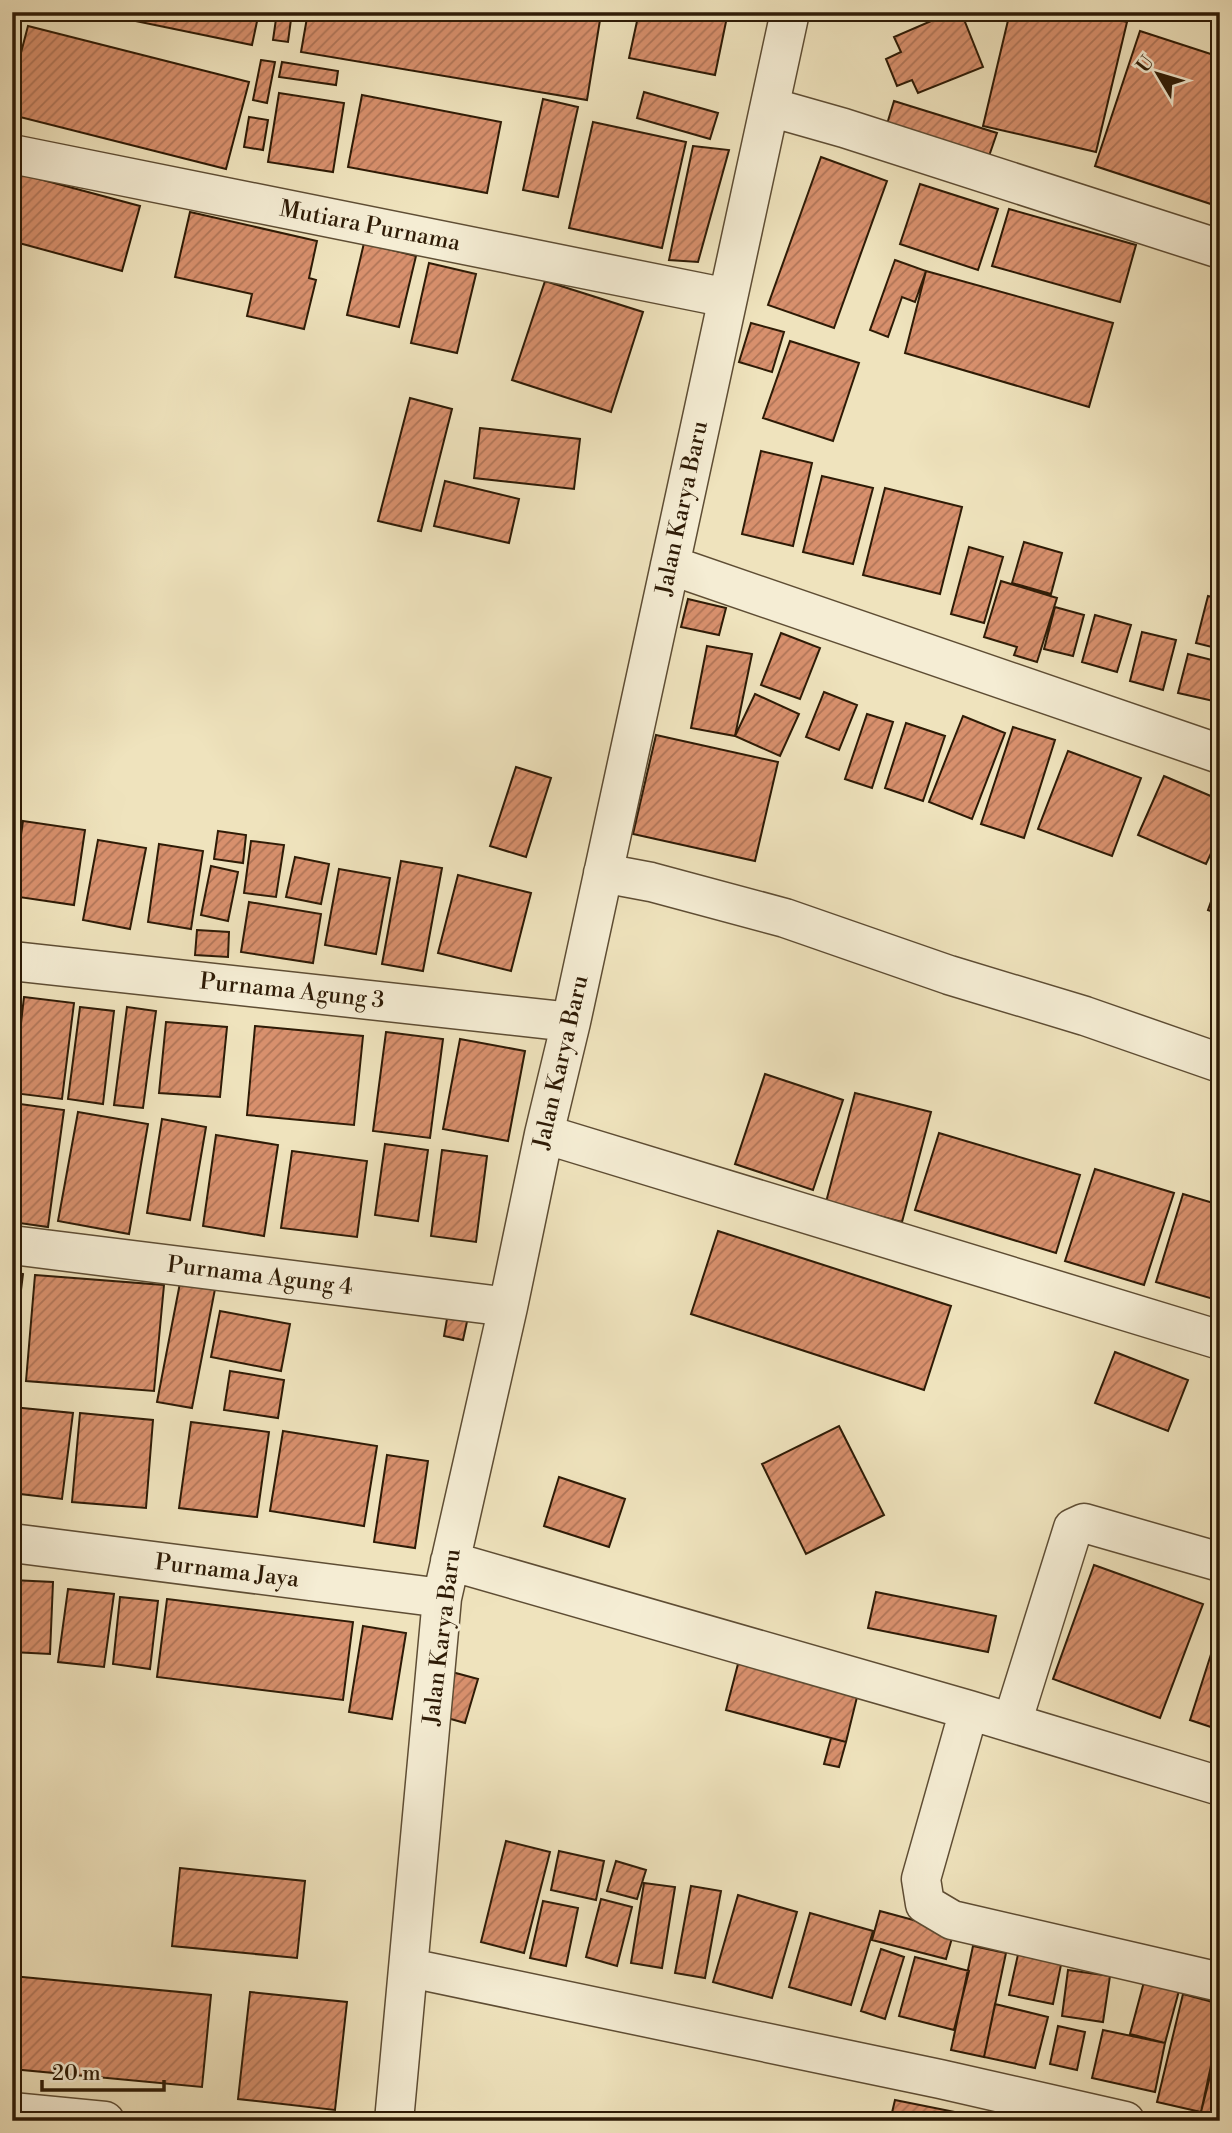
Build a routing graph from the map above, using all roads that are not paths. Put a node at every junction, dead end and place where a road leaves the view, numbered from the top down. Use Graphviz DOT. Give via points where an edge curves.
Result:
graph roads {
  1 [pos="790,12"];
  2 [pos="770,107"];
  3 [pos="12,154"];
  4 [pos="1220,249"];
  5 [pos="727,298"];
  6 [pos="670,565"];
  7 [pos="1220,754"];
  8 [pos="604,873"];
  9 [pos="12,961"];
  10 [pos="571,1022"];
  11 [pos="1220,1063"];
  12 [pos="544,1134"];
  13 [pos="12,1245"];
  14 [pos="508,1307"];
  15 [pos="1220,1340"];
  16 [pos="12,1543"];
  17 [pos="450,1561"];
  18 [pos="1220,1562"];
  19 [pos="443,1598"];
  20 [pos="969,1710"];
  21 [pos="1012,1723"];
  22 [pos="1220,1786"];
  23 [pos="410,1968"];
  24 [pos="1220,1982"];
  25 [pos="12,2112"];
  26 [pos="105,2121"];
  27 [pos="394,2121"];
  28 [pos="1125,2121"];
  1 -- 2 [label="street, Jalan Karya Baru"];
  2 -- 4 [label="street"];
  2 -- 5 [label="street, Jalan Karya Baru"];
  3 -- 5 [label="street, Mutiara Purnama"];
  5 -- 6 [label="street, Jalan Karya Baru"];
  6 -- 7 [label="street"];
  6 -- 8 [label="street, Jalan Karya Baru"];
  8 -- 10 [label="street, Jalan Karya Baru"];
  8 -- 11 [label="street" via="785,918"];
  9 -- 10 [label="street, Purnama Agung 3"];
  10 -- 12 [label="street, Jalan Karya Baru"];
  12 -- 14 [label="street, Jalan Karya Baru"];
  12 -- 15 [label="street"];
  13 -- 14 [label="street, Purnama Agung 4"];
  14 -- 17 [label="street, Jalan Karya Baru"];
  16 -- 19 [label="street, Purnama Jaya"];
  17 -- 19 [label="street, Jalan Karya Baru"];
  17 -- 20 [label="street"];
  18 -- 21 [label="street" via="1084,1523 1073,1528"];
  19 -- 23 [label="street, Jalan Karya Baru"];
  20 -- 21 [label="street"];
  20 -- 24 [label="street" via="921,1879 925,1904 952,1920"];
  21 -- 22 [label="street"];
  23 -- 27 [label="street, Jalan Karya Baru"];
  23 -- 28 [label="street"];
  25 -- 26 [label="street"];
}
